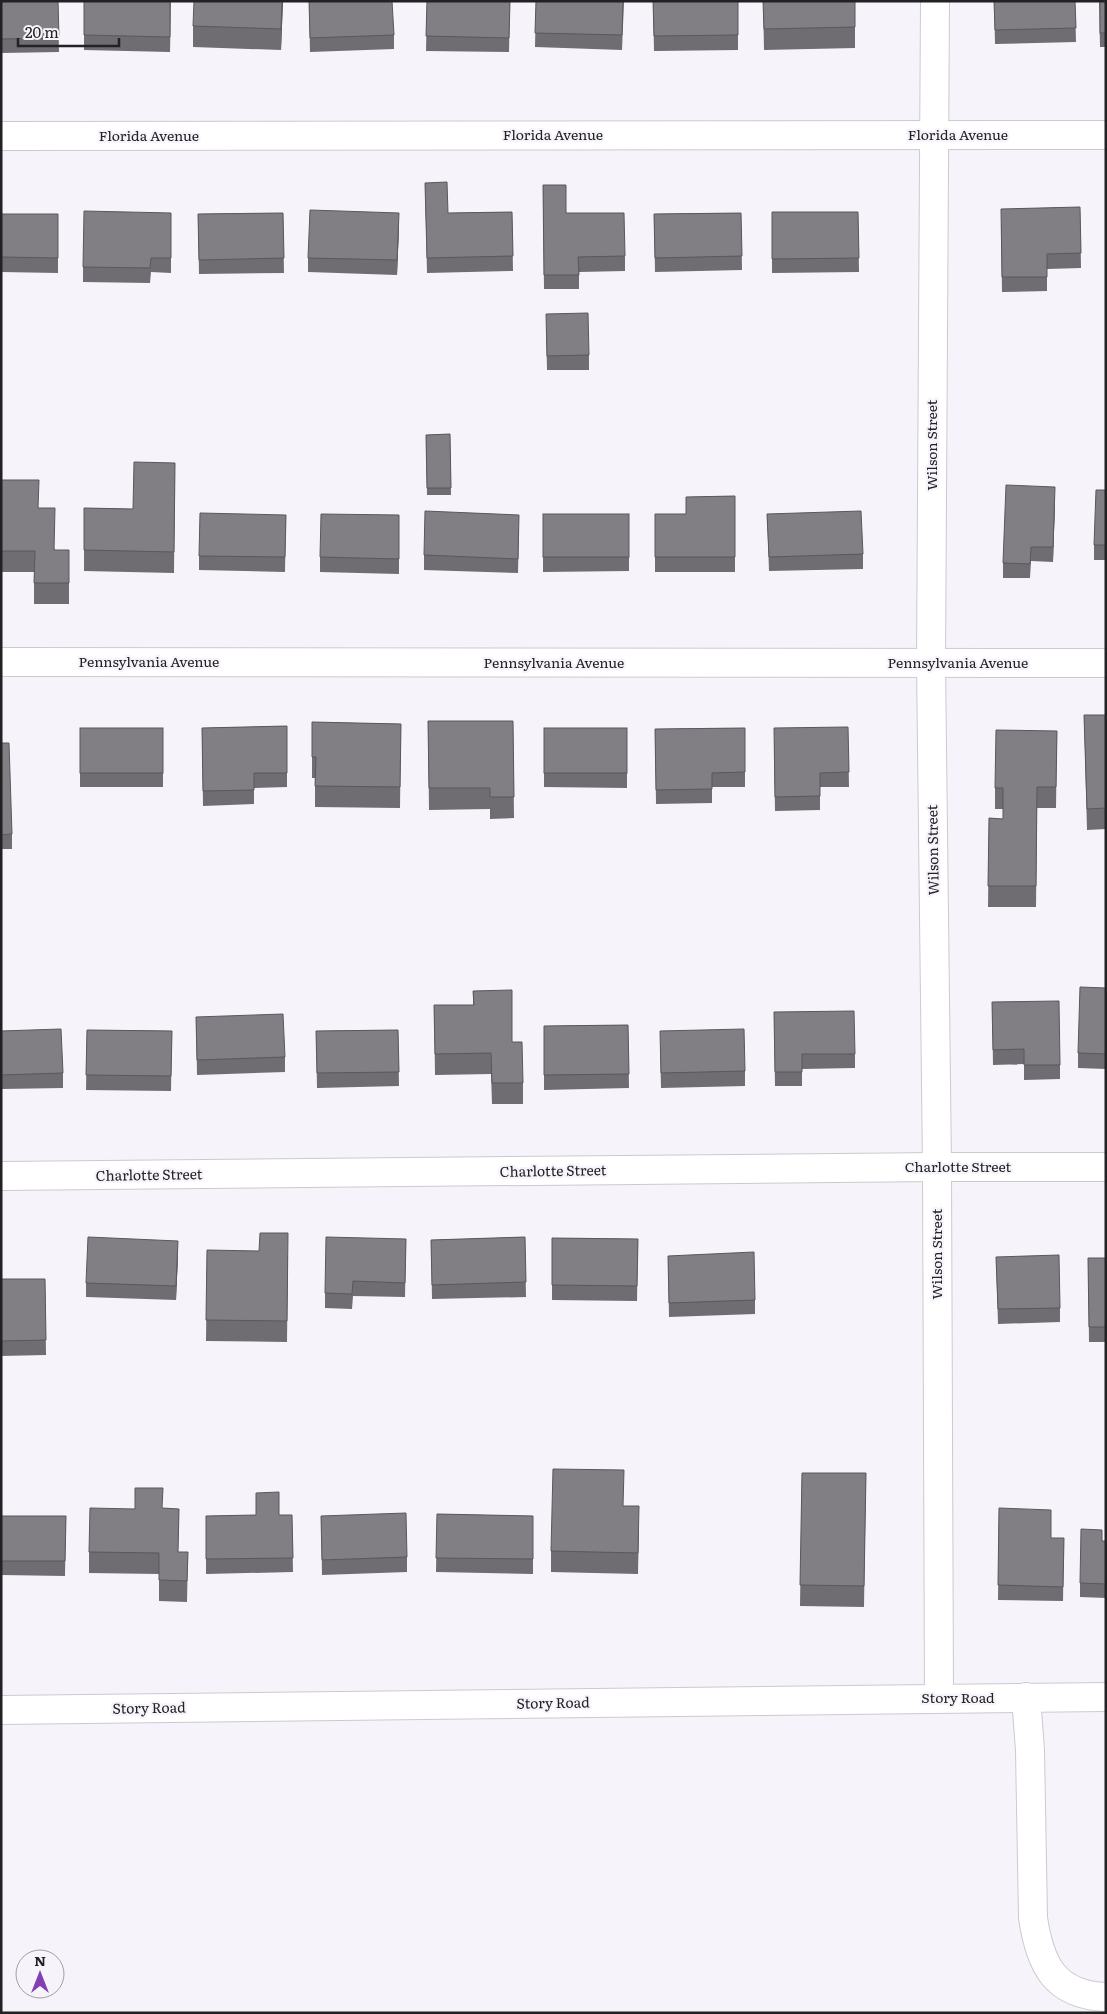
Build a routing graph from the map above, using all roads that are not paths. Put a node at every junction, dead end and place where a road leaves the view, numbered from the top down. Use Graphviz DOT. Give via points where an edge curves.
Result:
graph roads {
  1 [pos="935,1"];
  2 [pos="935,135"];
  3 [pos="1106,135"];
  4 [pos="1,136"];
  5 [pos="1,662"];
  6 [pos="1106,662"];
  7 [pos="931,663"];
  8 [pos="936,1166"];
  9 [pos="1106,1167"];
  10 [pos="1,1176"];
  11 [pos="1026,1697"];
  12 [pos="1106,1697"];
  13 [pos="939,1698"];
  14 [pos="1,1710"];
  15 [pos="1106,1997"];
  1 -- 2 [label="street, Wilson Street"];
  2 -- 3 [label="street, Florida Avenue"];
  2 -- 4 [label="street, Florida Avenue"];
  2 -- 7 [label="street, Wilson Street"];
  5 -- 7 [label="street, Pennsylvania Avenue"];
  6 -- 7 [label="street, Pennsylvania Avenue"];
  7 -- 8 [label="street, Wilson Street"];
  8 -- 9 [label="street, Charlotte Street"];
  8 -- 10 [label="street, Charlotte Street"];
  8 -- 13 [label="street, Wilson Street"];
  11 -- 12 [label="street, Story Road"];
  11 -- 13 [label="street, Story Road"];
  11 -- 15 [label="street" via="1037,1943 1043,1961 1056,1978 1073,1990"];
  13 -- 14 [label="street, Story Road"];
}
